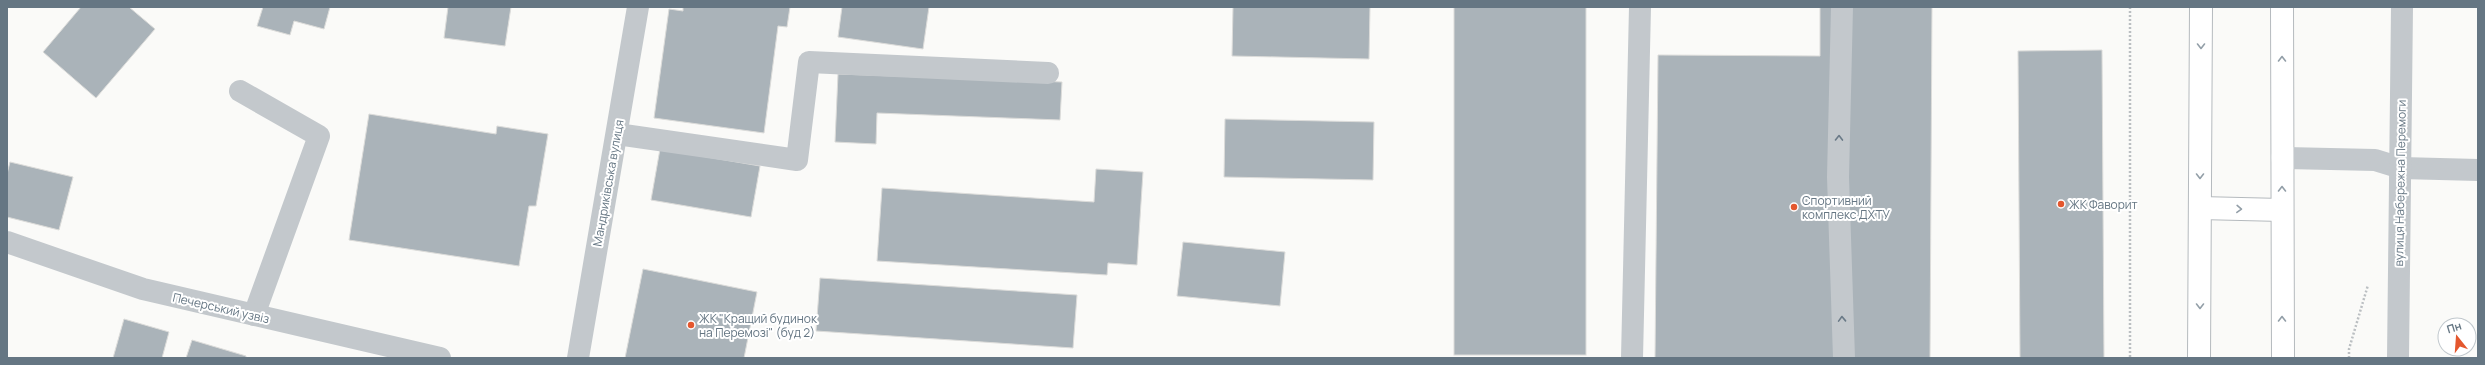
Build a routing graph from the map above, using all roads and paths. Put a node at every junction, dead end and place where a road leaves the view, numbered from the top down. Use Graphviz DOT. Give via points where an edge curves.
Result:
graph roads {
  1 [pos="638,7"];
  2 [pos="1640,7"];
  3 [pos="1842,7"];
  4 [pos="2130,7"];
  5 [pos="2201,7"];
  6 [pos="2282,7"];
  7 [pos="2402,7"];
  8 [pos="1048,73"];
  9 [pos="240,91"];
  10 [pos="617,134"];
  11 [pos="2282,158"];
  12 [pos="2401,168"];
  13 [pos="2478,170"];
  14 [pos="2200,208"];
  15 [pos="2282,210"];
  16 [pos="7,242"];
  17 [pos="254,315"];
  18 [pos="440,358"];
  19 [pos="578,358"];
  20 [pos="1632,358"];
  21 [pos="1844,358"];
  22 [pos="2130,358"];
  23 [pos="2199,358"];
  24 [pos="2283,358"];
  25 [pos="2398,358"];
  1 -- 10 [label="street, Мандриківська вулиця"];
  2 -- 20 [label="street"];
  21 -- 3 [label="street, one-way" via="1838,177"];
  4 -- 22 [label="path"];
  5 -- 14 [label="main road, one-way"];
  11 -- 6 [label="main road, one-way"];
  7 -- 12 [label="street, вулиця Набережна Перемоги"];
  8 -- 10 [label="street" via="809,62 796,160"];
  9 -- 17 [label="street" via="319,136"];
  10 -- 19 [label="street, Мандриківська вулиця"];
  11 -- 12 [label="street" via="2375,160"];
  15 -- 11 [label="main road, one-way"];
  12 -- 13 [label="street"];
  12 -- 25 [label="street, вулиця Набережна Перемоги"];
  14 -- 15 [label="main road, one-way"];
  14 -- 23 [label="main road, one-way"];
  24 -- 15 [label="main road, one-way"];
  16 -- 17 [label="street, Печерський узвіз" via="143,289"];
  17 -- 18 [label="street, Печерський узвіз"];
}
